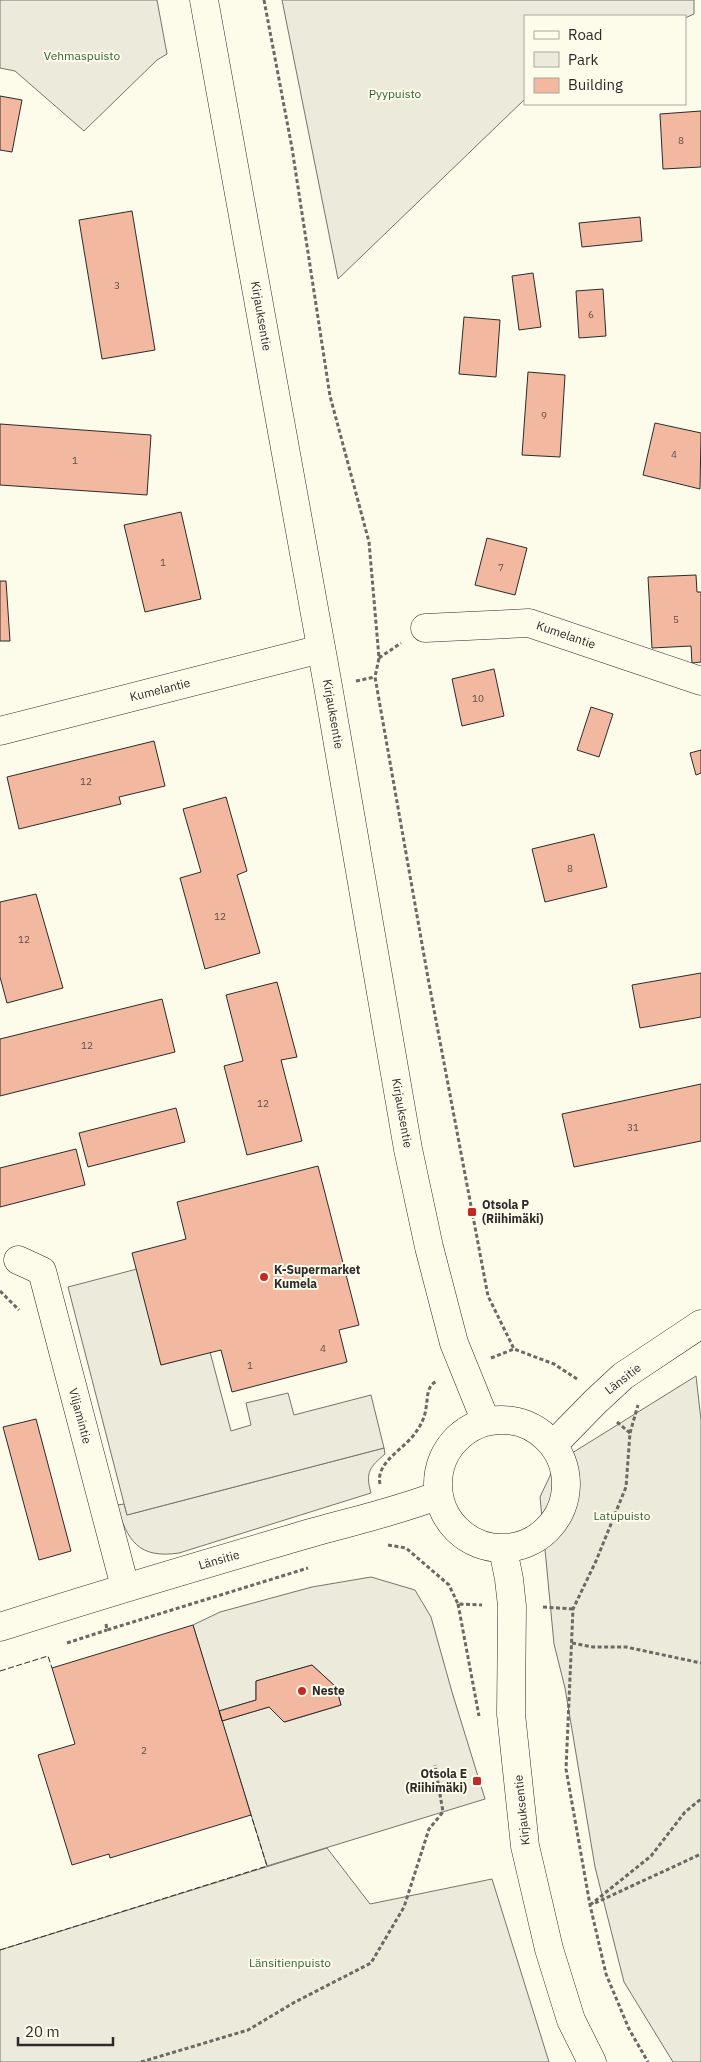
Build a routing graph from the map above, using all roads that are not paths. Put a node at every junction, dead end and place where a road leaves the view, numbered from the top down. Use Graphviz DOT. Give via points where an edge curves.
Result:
graph roads {
  1 [pos="204,0"];
  2 [pos="426,628"];
  3 [pos="321,649"];
  4 [pos="701,681"];
  5 [pos="0,731"];
  6 [pos="18,1260"];
  7 [pos="701,1324"];
  8 [pos="486,1422"];
  9 [pos="553,1445"];
  10 [pos="439,1495"];
  11 [pos="503,1549"];
  12 [pos="125,1587"];
  13 [pos="0,1627"];
  14 [pos="592,2062"];
  1 -- 3 [label="street, Kirjauksentie"];
  2 -- 4 [label="street, Kumelantie" via="529,622"];
  3 -- 5 [label="street, Kumelantie"];
  3 -- 8 [label="street, Kirjauksentie" via="408,1148 429,1247 454,1343"];
  6 -- 12 [label="street, Viljamintie" via="42,1271"];
  7 -- 9 [label="street, Länsitie" via="623,1376"];
  8 -- 9 [label="street" via="520,1422 539,1431"];
  8 -- 10 [label="street" via="463,1432 449,1447 440,1465"];
  9 -- 11 [label="street" via="563,1463 567,1482 564,1503 555,1521 541,1536 523,1545"];
  10 -- 11 [label="street" via="440,1505 450,1523 464,1537 483,1546"];
  10 -- 12 [label="street, Länsitie"];
  11 -- 14 [label="street, Kirjauksentie" via="512,1606 511,1714 526,1846 549,1949 568,2011"];
  12 -- 13 [label="street, Länsitie"];
}
